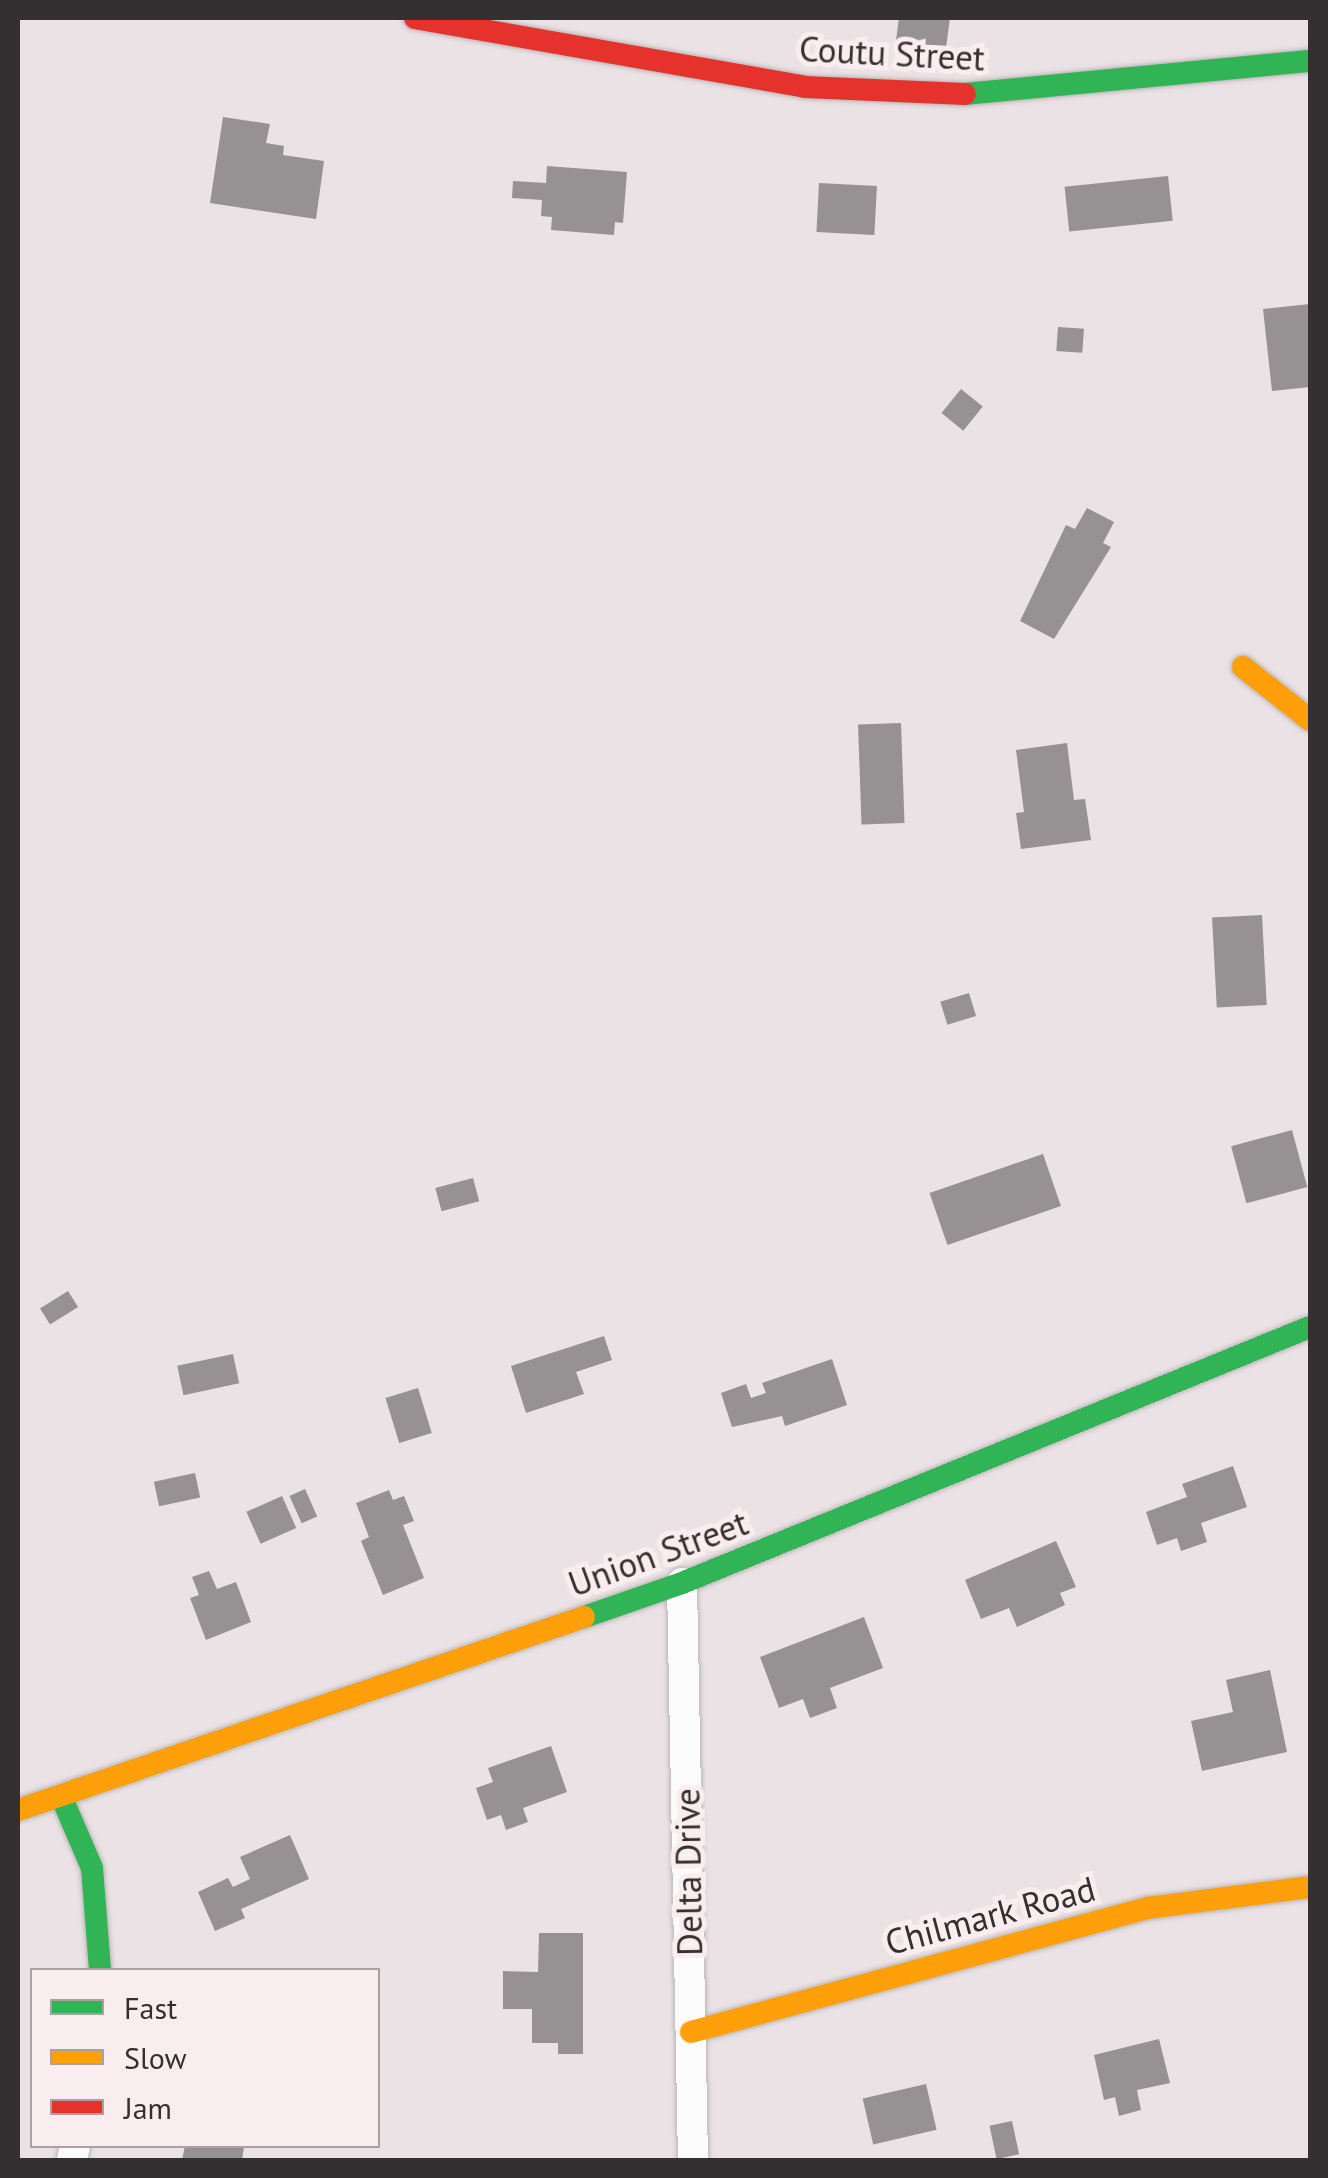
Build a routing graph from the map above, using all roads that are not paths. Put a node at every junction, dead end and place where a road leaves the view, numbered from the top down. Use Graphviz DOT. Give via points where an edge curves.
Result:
graph roads {
  1 [pos="415,18"];
  2 [pos="1310,61"];
  3 [pos="1243,667"];
  4 [pos="1310,720"];
  5 [pos="1310,1328"];
  6 [pos="682,1583"];
  7 [pos="61,1796"];
  8 [pos="18,1810"];
  9 [pos="1310,1887"];
  10 [pos="100,1968"];
  11 [pos="691,2032"];
  12 [pos="694,2160"];
  1 -- 2 [label="street, Coutu Street" via="805,87 880,93 994,94"];
  3 -- 4 [label="street"];
  5 -- 6 [label="street, Union Street"];
  6 -- 7 [label="street, Union Street"];
  6 -- 11 [label="street, Delta Drive"];
  7 -- 8 [label="street, Union Street"];
  7 -- 10 [label="street" via="92,1868"];
  9 -- 11 [label="street, Chilmark Road" via="1148,1908"];
  11 -- 12 [label="street, Delta Drive"];
}
